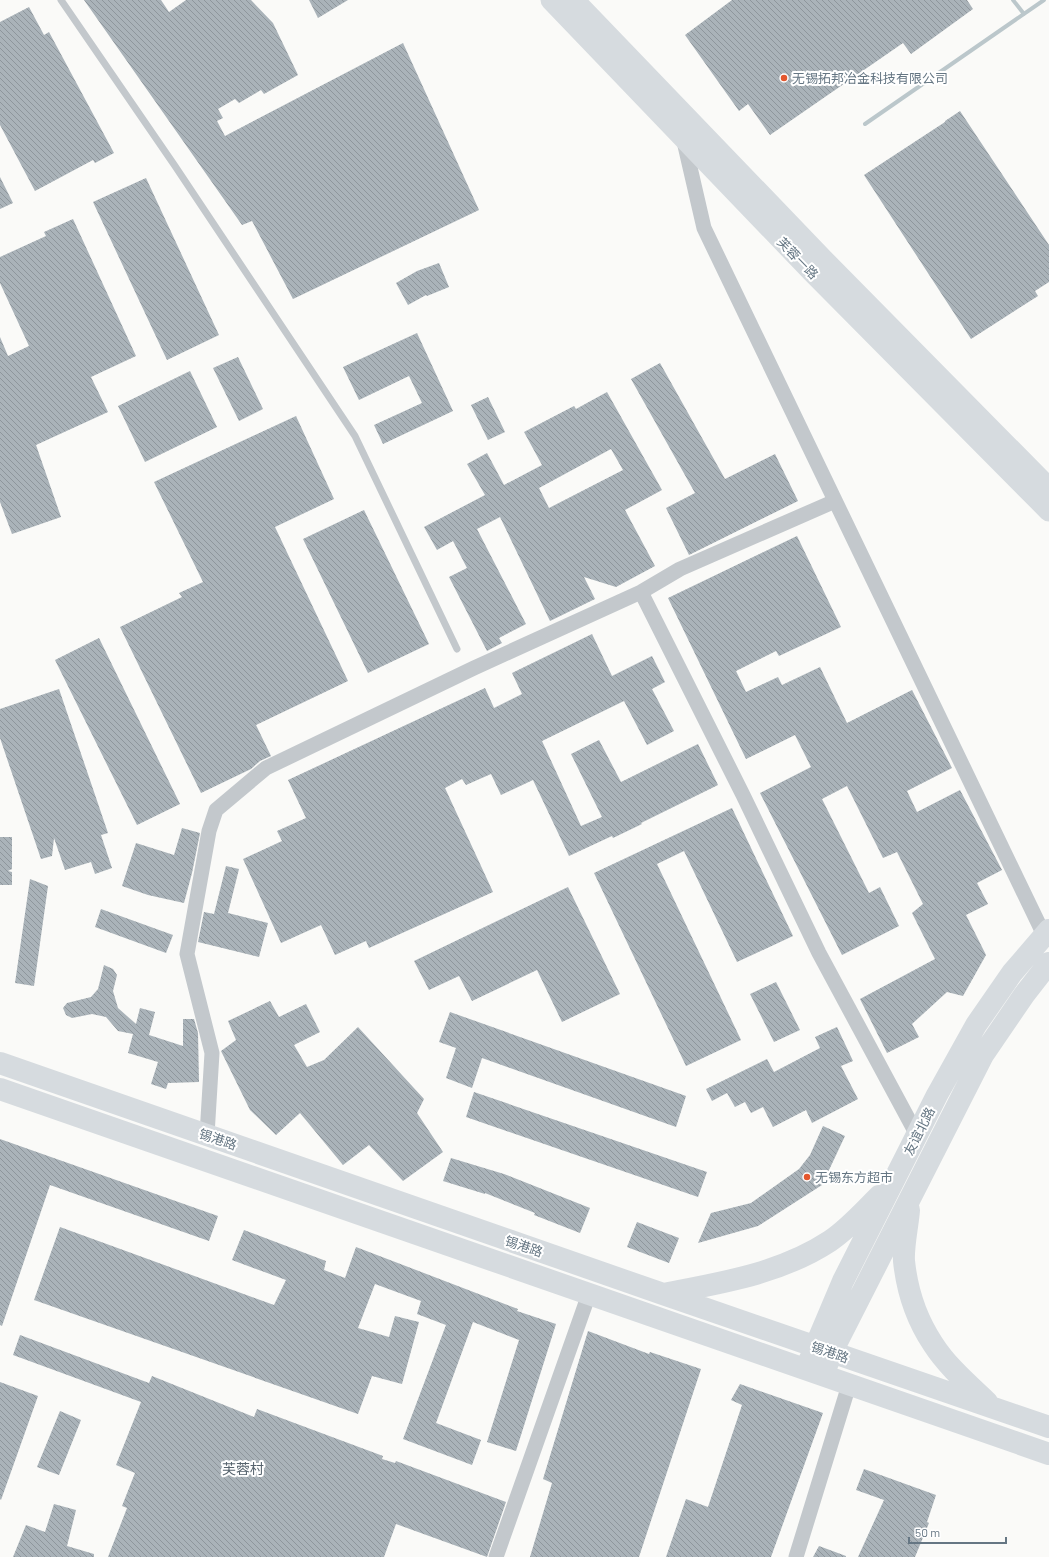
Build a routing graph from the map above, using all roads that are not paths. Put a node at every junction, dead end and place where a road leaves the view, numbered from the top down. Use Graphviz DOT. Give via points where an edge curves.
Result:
graph roads {
  1 [pos="61,0"];
  2 [pos="551,0"];
  3 [pos="574,0"];
  4 [pos="675,105"];
  5 [pos="1049,488"];
  6 [pos="835,500"];
  7 [pos="1049,511"];
  8 [pos="641,592"];
  9 [pos="457,649"];
  10 [pos="1046,933"];
  11 [pos="1049,962"];
  12 [pos="0,1063"];
  13 [pos="0,1089"];
  14 [pos="206,1135"];
  15 [pos="917,1135"];
  16 [pos="892,1184"];
  17 [pos="910,1199"];
  18 [pos="589,1294"];
  19 [pos="663,1294"];
  20 [pos="823,1349"];
  21 [pos="814,1373"];
  22 [pos="849,1384"];
  23 [pos="992,1407"];
  24 [pos="1049,1427"];
  25 [pos="1049,1454"];
  26 [pos="496,1557"];
  27 [pos="796,1557"];
  1 -- 9 [label="lane" via="355,436"];
  2 -- 7 [label="street, 芙蓉一路" via="812,272"];
  3 -- 4 [label="street, 芙蓉一路"];
  4 -- 5 [label="street, 芙蓉一路"];
  4 -- 6 [label="street" via="704,228"];
  6 -- 8 [label="street" via="680,569"];
  6 -- 10 [label="street"];
  8 -- 14 [label="street" via="266,768 216,810 209,831 187,954 212,1053"];
  8 -- 15 [label="street" via="744,795 819,953"];
  10 -- 15 [label="main road, 友谊北路" via="1012,973 976,1025"];
  11 -- 17 [label="main road, 友谊北路" via="983,1055"];
  12 -- 14 [label="main road, 锡港路"];
  13 -- 18 [label="main road, 锡港路"];
  14 -- 19 [label="main road, 锡港路"];
  15 -- 16 [label="main road, 友谊北路"];
  16 -- 19 [label="main road" via="845,1230 788,1264 728,1281"];
  16 -- 20 [label="main road, 友谊北路" via="843,1281"];
  17 -- 20 [label="main road, 友谊北路"];
  17 -- 23 [label="main road" via="904,1260 914,1310 933,1344 956,1373"];
  18 -- 21 [label="main road, 锡港路"];
  18 -- 26 [label="street"];
  19 -- 20 [label="main road, 锡港路"];
  20 -- 21 [label="main road, 友谊北路"];
  20 -- 23 [label="main road, 锡港路"];
  21 -- 22 [label="main road, 锡港路"];
  22 -- 25 [label="main road, 锡港路"];
  22 -- 27 [label="street"];
  23 -- 24 [label="main road, 锡港路"];
}
